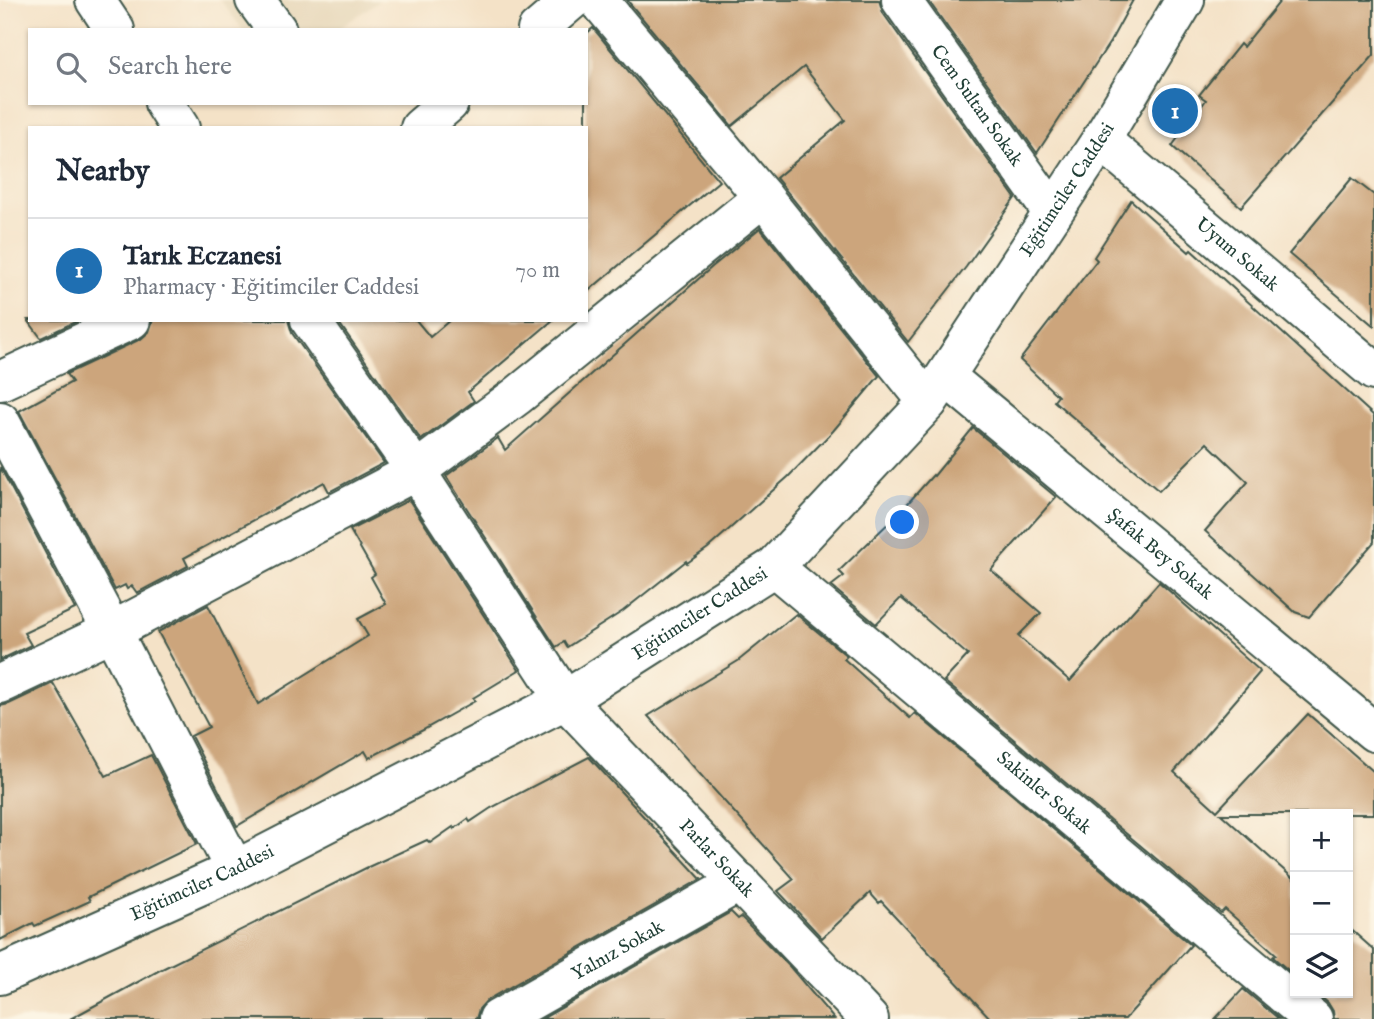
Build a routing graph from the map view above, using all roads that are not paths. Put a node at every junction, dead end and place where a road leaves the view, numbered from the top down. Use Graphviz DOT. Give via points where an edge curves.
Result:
graph roads {
  1 [pos="95,0"];
  2 [pos="255,0"];
  3 [pos="572,0"];
  4 [pos="598,0"];
  5 [pos="901,0"];
  6 [pos="1185,0"];
  7 [pos="114,28"];
  8 [pos="276,28"];
  9 [pos="539,28"];
  10 [pos="165,105"];
  11 [pos="447,105"];
  12 [pos="179,126"];
  13 [pos="422,126"];
  14 [pos="1101,140"];
  15 [pos="763,197"];
  16 [pos="1052,212"];
  17 [pos="127,322"];
  18 [pos="311,322"];
  19 [pos="1374,371"];
  20 [pos="0,381"];
  21 [pos="937,390"];
  22 [pos="0,421"];
  23 [pos="416,471"];
  24 [pos="774,567"];
  25 [pos="112,631"];
  26 [pos="0,684"];
  27 [pos="565,700"];
  28 [pos="1374,732"];
  29 [pos="236,870"];
  30 [pos="740,882"];
  31 [pos="0,975"];
  32 [pos="498,1019"];
  33 [pos="869,1019"];
  34 [pos="1313,1019"];
  1 -- 7 [label="street"];
  2 -- 8 [label="street"];
  3 -- 9 [label="street"];
  4 -- 15 [label="street, Şafak Bey Sokak"];
  5 -- 16 [label="street, Cem Sultan Sokak"];
  6 -- 14 [label="street, Eğitimciler Caddesi"];
  10 -- 12 [label="street"];
  11 -- 13 [label="street"];
  14 -- 16 [label="street, Eğitimciler Caddesi"];
  14 -- 19 [label="street, Uyum Sokak"];
  15 -- 21 [label="street, Şafak Bey Sokak"];
  15 -- 23 [label="street" via="517,396"];
  16 -- 21 [label="street, Eğitimciler Caddesi"];
  17 -- 20 [label="street"];
  18 -- 23 [label="street, Parlar Sokak"];
  21 -- 24 [label="street, Eğitimciler Caddesi"];
  21 -- 28 [label="street, Şafak Bey Sokak"];
  22 -- 25 [label="street"];
  23 -- 25 [label="street"];
  23 -- 27 [label="street, Parlar Sokak"];
  24 -- 27 [label="street, Eğitimciler Caddesi"];
  24 -- 34 [label="street, Sakinler Sokak"];
  25 -- 26 [label="street"];
  25 -- 29 [label="street"];
  27 -- 29 [label="street, Eğitimciler Caddesi"];
  27 -- 30 [label="street, Parlar Sokak"];
  29 -- 31 [label="street, Eğitimciler Caddesi"];
  30 -- 32 [label="street, Yalnız Sokak"];
  30 -- 33 [label="street, Parlar Sokak"];
}
